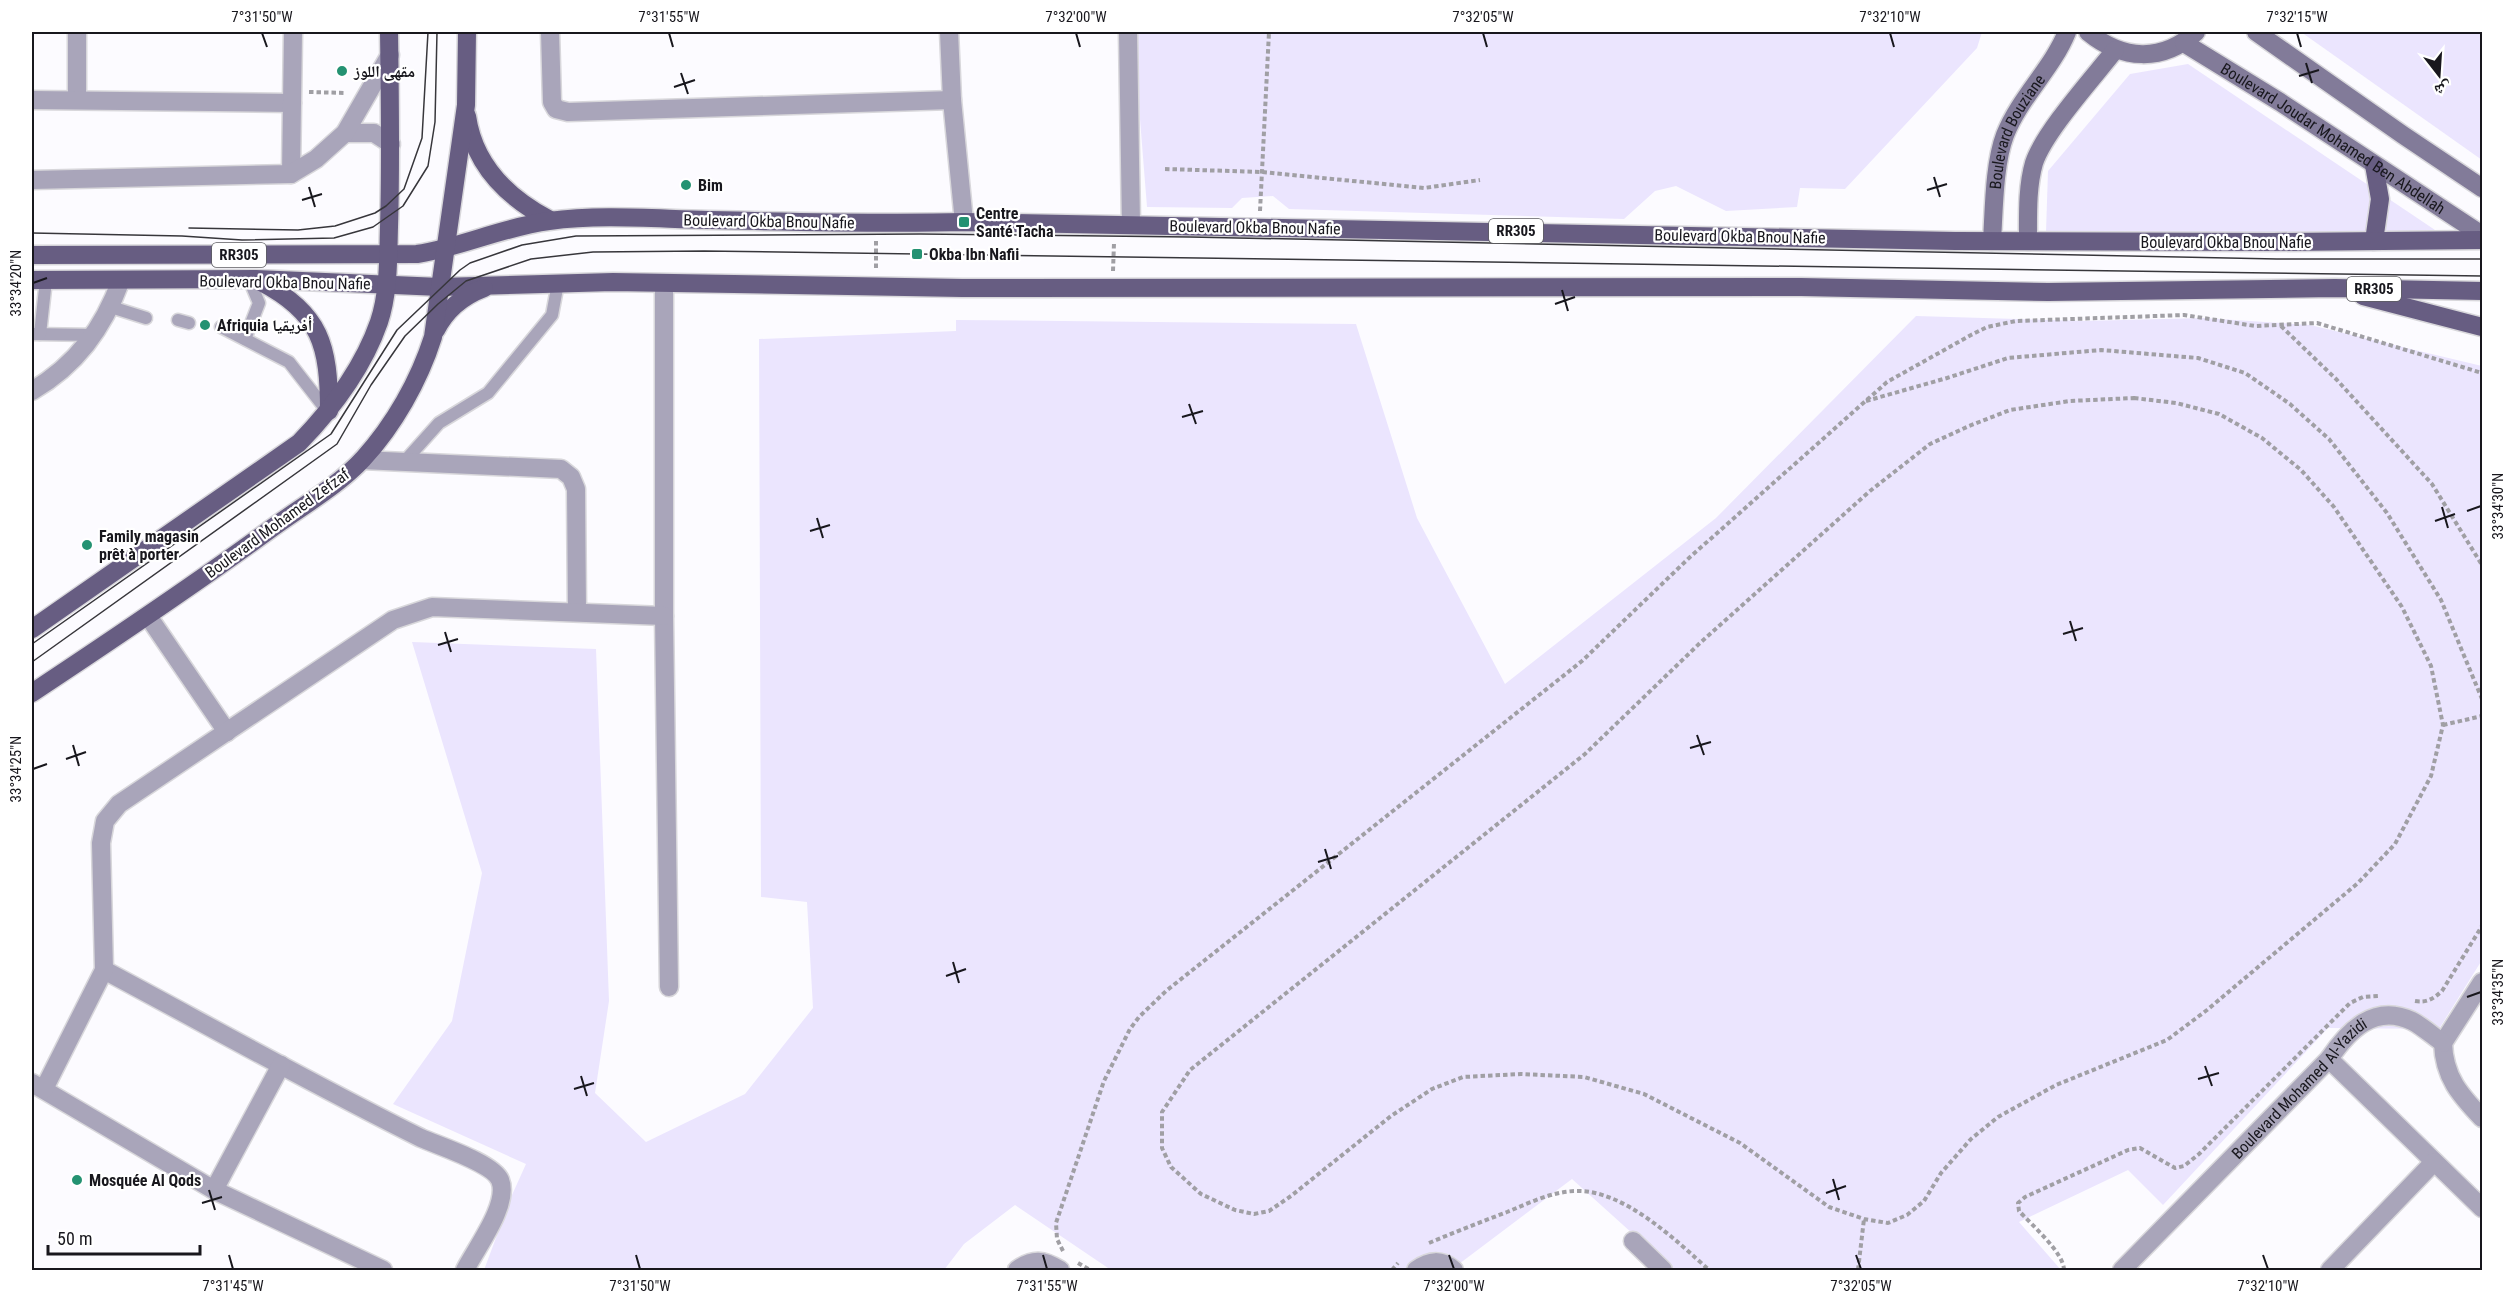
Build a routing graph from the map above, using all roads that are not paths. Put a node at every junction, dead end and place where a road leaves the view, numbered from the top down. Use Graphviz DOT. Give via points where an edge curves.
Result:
graph roads {
  1 [pos="77,32"];
  2 [pos="293,32"];
  3 [pos="389,32"];
  4 [pos="467,32"];
  5 [pos="550,32"];
  6 [pos="950,32"];
  7 [pos="1128,32"];
  8 [pos="2067,32"];
  9 [pos="2088,32"];
  10 [pos="2256,32"];
  11 [pos="2274,32"];
  12 [pos="2190,37"];
  13 [pos="2115,50"];
  14 [pos="2285,52"];
  15 [pos="390,55"];
  16 [pos="293,98"];
  17 [pos="78,99"];
  18 [pos="32,100"];
  19 [pos="952,100"];
  20 [pos="466,105"];
  21 [pos="345,133"];
  22 [pos="391,144"];
  23 [pos="2374,165"];
  24 [pos="291,174"];
  25 [pos="32,180"];
  26 [pos="2482,188"];
  27 [pos="550,220"];
  28 [pos="964,222"];
  29 [pos="1123,224"];
  30 [pos="2482,238"];
  31 [pos="1992,241"];
  32 [pos="2028,241"];
  33 [pos="2374,241"];
  34 [pos="446,250"];
  35 [pos="32,255"];
  36 [pos="388,256"];
  37 [pos="253,279"];
  38 [pos="39,280"];
  39 [pos="121,280"];
  40 [pos="558,283"];
  41 [pos="664,284"];
  42 [pos="387,285"];
  43 [pos="494,285"];
  44 [pos="440,287"];
  45 [pos="2335,288"];
  46 [pos="2482,291"];
  47 [pos="111,307"];
  48 [pos="146,318"];
  49 [pos="221,327"];
  50 [pos="2482,327"];
  51 [pos="36,334"];
  52 [pos="95,335"];
  53 [pos="433,337"];
  54 [pos="245,339"];
  55 [pos="32,391"];
  56 [pos="328,412"];
  57 [pos="362,460"];
  58 [pos="405,462"];
  59 [pos="577,612"];
  60 [pos="148,616"];
  61 [pos="664,616"];
  62 [pos="32,629"];
  63 [pos="32,693"];
  64 [pos="228,732"];
  65 [pos="104,970"];
  66 [pos="2482,982"];
  67 [pos="669,987"];
  68 [pos="2442,1043"];
  69 [pos="2329,1059"];
  70 [pos="281,1065"];
  71 [pos="38,1086"];
  72 [pos="2482,1118"];
  73 [pos="2434,1162"];
  74 [pos="214,1190"];
  75 [pos="2482,1208"];
  76 [pos="1633,1241"];
  77 [pos="1411,1264"];
  78 [pos="383,1270"];
  79 [pos="465,1270"];
  80 [pos="1017,1270"];
  81 [pos="1060,1270"];
  82 [pos="1454,1270"];
  83 [pos="1663,1270"];
  84 [pos="2122,1270"];
  85 [pos="2330,1270"];
  1 -- 17 [label="street"];
  2 -- 16 [label="street"];
  3 -- 15 [label="main road"];
  4 -- 20 [label="main road"];
  5 -- 19 [label="street" via="552,102 556,109 568,112"];
  6 -- 19 [label="street"];
  7 -- 29 [label="street"];
  8 -- 31 [label="main road, Boulevard Bouziane" via="2060,50 2005,135"];
  9 -- 13 [label="main road"];
  10 -- 14 [label="main road"];
  11 -- 14 [label="main road"];
  12 -- 13 [label="main road" via="2164,52 2143,55"];
  12 -- 23 [label="main road, Boulevard Joudar Mohamed Ben Abdellah"];
  13 -- 32 [label="main road, Boulevard Bouziane" via="2048,137 2035,160 2030,182"];
  14 -- 26 [label="main road"];
  15 -- 21 [label="street"];
  15 -- 22 [label="main road"];
  16 -- 17 [label="street"];
  16 -- 24 [label="street"];
  17 -- 18 [label="street"];
  19 -- 28 [label="street"];
  20 -- 27 [label="main road" via="469,128 491,173 514,198"];
  20 -- 34 [label="main road, Boulevard Mohamed Zefzaf"];
  21 -- 22 [label="street" via="374,133"];
  21 -- 24 [label="street" via="316,159"];
  22 -- 36 [label="main road"];
  23 -- 30 [label="main road, Boulevard Joudar Mohamed Ben Abdellah"];
  23 -- 33 [label="main road" via="2380,199"];
  24 -- 25 [label="street"];
  27 -- 28 [label="main road, Boulevard Okba Bnou Nafie / RR305" via="600,217 876,224"];
  27 -- 34 [label="main road, Boulevard Okba Bnou Nafie / RR305" via="492,233"];
  28 -- 29 [label="main road, Boulevard Okba Bnou Nafie / RR305"];
  29 -- 31 [label="main road, Boulevard Okba Bnou Nafie / RR305"];
  30 -- 33 [label="main road, Boulevard Okba Bnou Nafie / RR305"];
  31 -- 32 [label="main road, Boulevard Okba Bnou Nafie / RR305"];
  32 -- 33 [label="main road, Boulevard Okba Bnou Nafie / RR305"];
  34 -- 36 [label="main road, Boulevard Okba Bnou Nafie / RR305"];
  34 -- 44 [label="main road, Boulevard Mohamed Zefzaf"];
  35 -- 36 [label="main road, Boulevard Okba Bnou Nafie / RR305"];
  36 -- 42 [label="main road"];
  37 -- 39 [label="main road, Boulevard Okba Bnou Nafie / RR305"];
  37 -- 42 [label="main road, Boulevard Okba Bnou Nafie / RR305"];
  37 -- 54 [label="lane" via="259,303"];
  37 -- 56 [label="main road" via="285,294 303,309 316,331 326,355"];
  38 -- 39 [label="main road, Boulevard Okba Bnou Nafie / RR305"];
  38 -- 51 [label="lane"];
  39 -- 47 [label="street"];
  40 -- 41 [label="main road, Boulevard Okba Bnou Nafie / RR305"];
  40 -- 43 [label="main road, Boulevard Okba Bnou Nafie / RR305"];
  40 -- 58 [label="lane" via="552,315 488,393 439,423"];
  41 -- 45 [label="main road, Boulevard Okba Bnou Nafie / RR305" via="875,288 1801,287 2048,292"];
  41 -- 61 [label="street"];
  42 -- 44 [label="main road, Boulevard Okba Bnou Nafie / RR305"];
  42 -- 56 [label="main road" via="379,322"];
  43 -- 44 [label="main road, Boulevard Okba Bnou Nafie / RR305"];
  43 -- 53 [label="main road" via="457,303"];
  44 -- 53 [label="main road, Boulevard Mohamed Zefzaf"];
  45 -- 46 [label="main road, Boulevard Okba Bnou Nafie / RR305"];
  45 -- 50 [label="main road"];
  47 -- 48 [label="lane"];
  47 -- 52 [label="street"];
  49 -- 54 [label="lane"];
  51 -- 52 [label="lane"];
  52 -- 55 [label="street" via="60,372"];
  53 -- 57 [label="main road, Boulevard Mohamed Zefzaf" via="426,361 393,421"];
  54 -- 56 [label="lane" via="289,362"];
  56 -- 62 [label="main road" via="299,443"];
  57 -- 58 [label="street"];
  57 -- 60 [label="main road, Boulevard Mohamed Zefzaf"];
  58 -- 59 [label="street" via="561,469 571,477 576,489"];
  59 -- 61 [label="street"];
  59 -- 64 [label="street" via="432,607 414,611 393,620"];
  60 -- 63 [label="main road, Boulevard Mohamed Zefzaf"];
  60 -- 64 [label="street"];
  61 -- 67 [label="street"];
  64 -- 65 [label="street" via="120,804 105,820 100,843"];
  65 -- 70 [label="street"];
  65 -- 71 [label="street"];
  66 -- 68 [label="street"];
  68 -- 69 [label="street, Boulevard Mohamed Al-Yazidi" via="2412,1021 2384,1016 2370,1018 2351,1030"];
  68 -- 72 [label="street" via="2444,1063 2454,1088"];
  69 -- 73 [label="street"];
  69 -- 84 [label="street, Boulevard Mohamed Al-Yazidi"];
  70 -- 74 [label="street"];
  70 -- 79 [label="street" via="489,1168 499,1177 501,1204"];
  71 -- 74 [label="street"];
  73 -- 75 [label="street"];
  73 -- 85 [label="street"];
  74 -- 78 [label="street"];
  76 -- 83 [label="street"];
  77 -- 82 [label="street" via="1445,1262"];
  80 -- 81 [label="street" via="1038,1261"];
}
